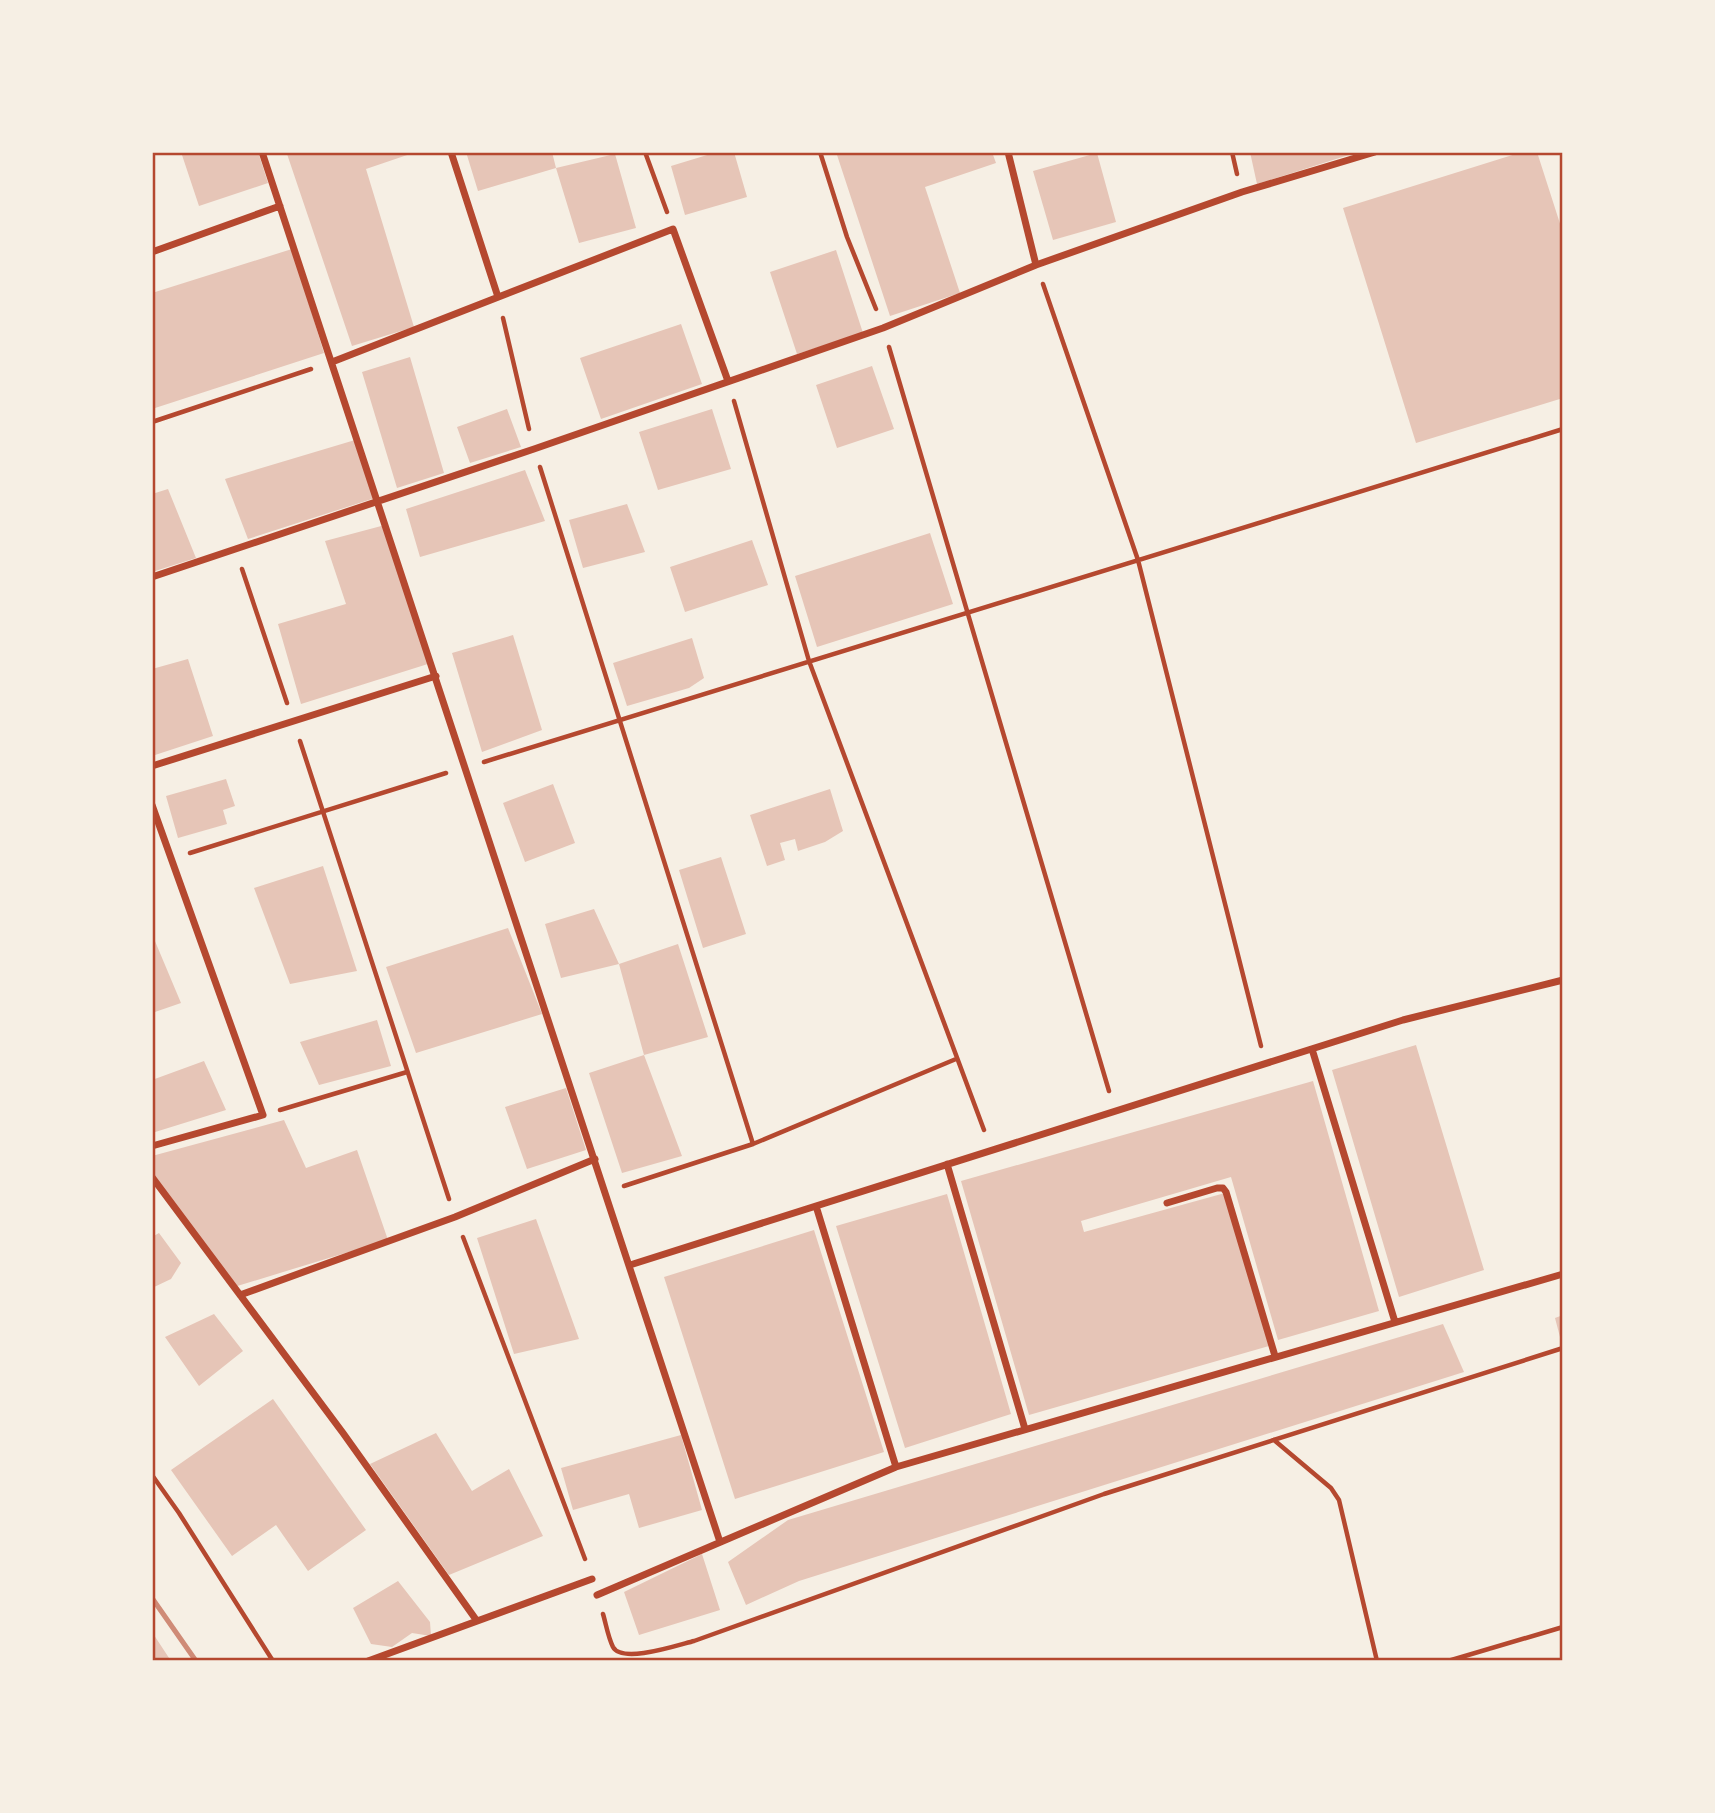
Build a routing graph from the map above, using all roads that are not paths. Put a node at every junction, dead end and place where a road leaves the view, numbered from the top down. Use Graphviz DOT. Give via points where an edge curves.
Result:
graph roads {
  1 [pos="262,152"];
  2 [pos="451,152"];
  3 [pos="1008,152"];
  4 [pos="1375,152"];
  5 [pos="280,206"];
  6 [pos="152,252"];
  7 [pos="1036,265"];
  8 [pos="498,297"];
  9 [pos="332,362"];
  10 [pos="729,381"];
  11 [pos="377,501"];
  12 [pos="152,577"];
  13 [pos="436,676"];
  14 [pos="152,766"];
  15 [pos="152,805"];
  16 [pos="1563,980"];
  17 [pos="1312,1049"];
  18 [pos="152,1146"];
  19 [pos="595,1159"];
  20 [pos="947,1164"];
  21 [pos="152,1177"];
  22 [pos="1167,1203"];
  23 [pos="816,1206"];
  24 [pos="630,1265"];
  25 [pos="1563,1274"];
  26 [pos="240,1295"];
  27 [pos="1395,1322"];
  28 [pos="1275,1356"];
  29 [pos="1025,1429"];
  30 [pos="896,1467"];
  31 [pos="720,1542"];
  32 [pos="592,1579"];
  33 [pos="597,1595"];
  34 [pos="477,1621"];
  35 [pos="368,1661"];
  1 -- 5 [label="street"];
  2 -- 8 [label="street"];
  3 -- 7 [label="street"];
  4 -- 7 [label="street" via="1242,192"];
  5 -- 6 [label="street"];
  5 -- 9 [label="street"];
  7 -- 10 [label="street" via="884,328"];
  8 -- 9 [label="street"];
  8 -- 10 [label="street" via="673,229"];
  9 -- 11 [label="street"];
  10 -- 11 [label="street"];
  11 -- 12 [label="street"];
  11 -- 13 [label="street"];
  13 -- 14 [label="street"];
  13 -- 19 [label="street"];
  15 -- 18 [label="street" via="262,1115"];
  16 -- 17 [label="street" via="1415,1017"];
  17 -- 20 [label="street"];
  17 -- 27 [label="street"];
  19 -- 24 [label="street"];
  19 -- 26 [label="street" via="455,1217"];
  20 -- 23 [label="street"];
  20 -- 29 [label="street"];
  21 -- 26 [label="street"];
  22 -- 28 [label="street" via="1221,1188 1226,1192"];
  23 -- 24 [label="street"];
  23 -- 30 [label="street"];
  24 -- 31 [label="street"];
  25 -- 27 [label="street"];
  26 -- 34 [label="street"];
  27 -- 28 [label="street"];
  28 -- 29 [label="street"];
  29 -- 30 [label="street"];
  30 -- 31 [label="street"];
  31 -- 33 [label="street"];
  32 -- 34 [label="street"];
  34 -- 35 [label="street"];
}
